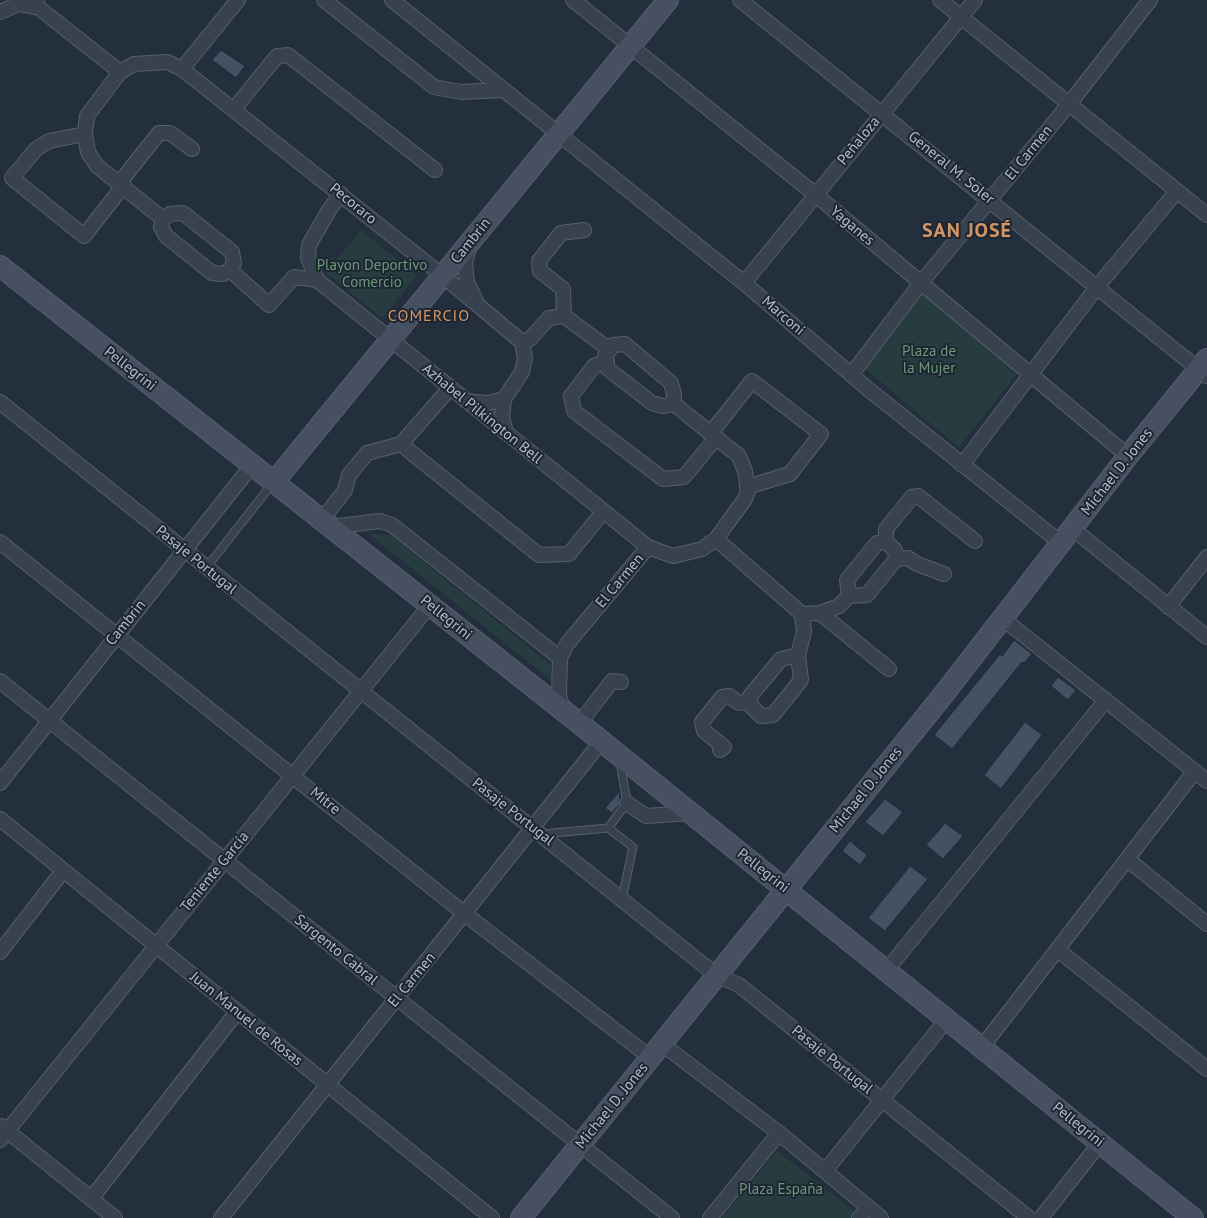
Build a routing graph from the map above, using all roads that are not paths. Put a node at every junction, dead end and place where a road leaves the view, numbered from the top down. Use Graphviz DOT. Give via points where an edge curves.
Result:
graph roads {
  1 [pos="238,0"];
  2 [pos="324,0"];
  3 [pos="392,0"];
  4 [pos="573,0"];
  5 [pos="668,0"];
  6 [pos="740,0"];
  7 [pos="940,0"];
  8 [pos="975,0"];
  9 [pos="1150,0"];
  10 [pos="16,2"];
  11 [pos="37,4"];
  12 [pos="0,12"];
  13 [pos="961,17"];
  14 [pos="630,47"];
  15 [pos="182,68"];
  16 [pos="120,72"];
  17 [pos="504,90"];
  18 [pos="1070,103"];
  19 [pos="234,109"];
  20 [pos="882,113"];
  21 [pos="86,134"];
  22 [pos="560,135"];
  23 [pos="192,149"];
  24 [pos="435,170"];
  25 [pos="122,184"];
  26 [pos="1177,191"];
  27 [pos="341,194"];
  28 [pos="816,195"];
  29 [pos="991,200"];
  30 [pos="1207,215"];
  31 [pos="163,219"];
  32 [pos="584,230"];
  33 [pos="471,241"];
  34 [pos="230,270"];
  35 [pos="3,274"];
  36 [pos="443,276"];
  37 [pos="317,280"];
  38 [pos="744,283"];
  39 [pos="920,284"];
  40 [pos="1097,288"];
  41 [pos="478,306"];
  42 [pos="564,316"];
  43 [pos="389,339"];
  44 [pos="522,342"];
  45 [pos="608,356"];
  46 [pos="1204,368"];
  47 [pos="1031,374"];
  48 [pos="851,375"];
  49 [pos="450,388"];
  50 [pos="504,398"];
  51 [pos="466,401"];
  52 [pos="0,402"];
  53 [pos="674,404"];
  54 [pos="506,433"];
  55 [pos="713,436"];
  56 [pos="401,444"];
  57 [pos="1128,456"];
  58 [pos="253,464"];
  59 [pos="962,464"];
  60 [pos="274,482"];
  61 [pos="747,487"];
  62 [pos="603,512"];
  63 [pos="326,523"];
  64 [pos="1067,536"];
  65 [pos="716,539"];
  66 [pos="975,541"];
  67 [pos="0,542"];
  68 [pos="886,542"];
  69 [pos="648,548"];
  70 [pos="185,551"];
  71 [pos="1207,558"];
  72 [pos="896,559"];
  73 [pos="206,568"];
  74 [pos="944,574"];
  75 [pos="849,596"];
  76 [pos="430,605"];
  77 [pos="1168,607"];
  78 [pos="820,613"];
  79 [pos="802,614"];
  80 [pos="1002,618"];
  81 [pos="116,635"];
  82 [pos="1207,637"];
  83 [pos="798,655"];
  84 [pos="560,658"];
  85 [pos="889,669"];
  86 [pos="0,681"];
  87 [pos="621,682"];
  88 [pos="361,691"];
  89 [pos="1106,700"];
  90 [pos="750,701"];
  91 [pos="563,712"];
  92 [pos="49,720"];
  93 [pos="579,724"];
  94 [pos="601,742"];
  95 [pos="720,750"];
  96 [pos="619,756"];
  97 [pos="1195,771"];
  98 [pos="293,776"];
  99 [pos="1207,781"];
  100 [pos="0,783"];
  101 [pos="627,803"];
  102 [pos="690,813"];
  103 [pos="0,819"];
  104 [pos="608,828"];
  105 [pos="538,831"];
  106 [pos="1126,859"];
  107 [pos="225,860"];
  108 [pos="63,871"];
  109 [pos="786,889"];
  110 [pos="622,898"];
  111 [pos="465,914"];
  112 [pos="1207,924"];
  113 [pos="156,945"];
  114 [pos="1058,950"];
  115 [pos="0,952"];
  116 [pos="886,971"];
  117 [pos="716,975"];
  118 [pos="397,999"];
  119 [pos="237,1012"];
  120 [pos="947,1019"];
  121 [pos="982,1047"];
  122 [pos="656,1051"];
  123 [pos="1205,1063"];
  124 [pos="329,1085"];
  125 [pos="882,1101"];
  126 [pos="2,1132"];
  127 [pos="779,1133"];
  128 [pos="1100,1143"];
  129 [pos="581,1144"];
  130 [pos="825,1171"];
  131 [pos="91,1199"];
  132 [pos="868,1207"];
  133 [pos="115,1218"];
  134 [pos="221,1218"];
  135 [pos="492,1218"];
  136 [pos="521,1218"];
  137 [pos="672,1218"];
  138 [pos="710,1218"];
  139 [pos="859,1218"];
  140 [pos="882,1218"];
  141 [pos="1029,1218"];
  142 [pos="1041,1218"];
  143 [pos="1193,1218"];
  1 -- 15 [label="street"];
  2 -- 17 [label="street" via="434,87 461,92"];
  3 -- 17 [label="street, Marconi"];
  4 -- 14 [label="street, Yaganes"];
  5 -- 14 [label="street, Cambrin"];
  6 -- 20 [label="street, General M. Soler"];
  7 -- 13 [label="street"];
  8 -- 13 [label="street, Peñaloza"];
  9 -- 18 [label="street, El Carmen"];
  10 -- 11 [label="street"];
  10 -- 12 [label="street"];
  11 -- 16 [label="street"];
  13 -- 18 [label="street"];
  13 -- 20 [label="street, Peñaloza"];
  14 -- 22 [label="street, Cambrin"];
  14 -- 28 [label="street, Yaganes"];
  15 -- 16 [label="street" via="167,62 154,62 134,64"];
  15 -- 19 [label="street, Pecoraro"];
  16 -- 21 [label="street" via="87,116"];
  17 -- 22 [label="street, Marconi"];
  18 -- 26 [label="street"];
  18 -- 29 [label="street, El Carmen"];
  19 -- 24 [label="street" via="277,56 288,55"];
  19 -- 27 [label="street, Pecoraro"];
  20 -- 28 [label="street, Peñaloza"];
  20 -- 29 [label="street, General M. Soler"];
  21 -- 25 [label="street" via="88,152 97,166"];
  21 -- 25 [label="street" via="49,140 36,149 12,178 84,236"];
  22 -- 33 [label="street, Cambrin"];
  22 -- 38 [label="street, Marconi"];
  23 -- 25 [label="street" via="170,133 159,133"];
  25 -- 31 [label="street"];
  26 -- 30 [label="street"];
  26 -- 40 [label="street"];
  27 -- 36 [label="street, Pecoraro"];
  27 -- 37 [label="street, Azhabel Pilkington Bell" via="309,245 308,258"];
  28 -- 38 [label="street, Peñaloza"];
  28 -- 39 [label="street, Yaganes"];
  29 -- 39 [label="street, El Carmen"];
  29 -- 40 [label="street, General M. Soler"];
  31 -- 34 [label="street" via="161,227 166,236 212,273 223,274"];
  31 -- 34 [label="street" via="170,214 183,213 232,252 234,263"];
  32 -- 42 [label="street" via="562,233 539,261 540,271 563,289"];
  33 -- 36 [label="street, Cambrin"];
  33 -- 41 [label="street" via="465,263 467,282"];
  34 -- 37 [label="street" via="269,305 294,277"];
  35 -- 58 [label="street, Pellegrini"];
  36 -- 41 [label="street, Pecoraro"];
  36 -- 43 [label="street, Cambrin"];
  37 -- 43 [label="street, Azhabel Pilkington Bell"];
  38 -- 48 [label="street, Marconi"];
  39 -- 47 [label="street, Yaganes"];
  39 -- 48 [label="street, El Carmen"];
  40 -- 46 [label="street, General M. Soler"];
  40 -- 47 [label="street"];
  41 -- 44 [label="street, Pecoraro"];
  42 -- 44 [label="street" via="549,318 530,339"];
  42 -- 45 [label="street"];
  43 -- 49 [label="street, Azhabel Pilkington Bell"];
  43 -- 60 [label="street, Cambrin"];
  44 -- 50 [label="street" via="525,358 522,372"];
  45 -- 53 [label="street" via="608,369 652,404"];
  45 -- 53 [label="street" via="614,345 625,344 671,383"];
  45 -- 55 [label="street" via="594,366 571,396 574,411 663,479 684,477"];
  46 -- 57 [label="street, Michael D. Jones"];
  47 -- 57 [label="street, Yaganes"];
  47 -- 59 [label="street"];
  48 -- 59 [label="street, Marconi"];
  49 -- 51 [label="street, Azhabel Pilkington Bell"];
  49 -- 56 [label="street"];
  50 -- 51 [label="street" via="488,402"];
  50 -- 54 [label="street" via="502,417"];
  51 -- 54 [label="street, Azhabel Pilkington Bell"];
  52 -- 70 [label="street, Pasaje Portugal"];
  53 -- 55 [label="street"];
  54 -- 62 [label="street, Azhabel Pilkington Bell"];
  55 -- 61 [label="street" via="739,456"];
  55 -- 61 [label="street" via="752,381 821,434 790,474"];
  56 -- 62 [label="street" via="539,555 569,554"];
  56 -- 63 [label="street" via="367,453 349,474 345,490"];
  57 -- 64 [label="street, Michael D. Jones"];
  58 -- 60 [label="street, Pellegrini"];
  58 -- 70 [label="street, Cambrin"];
  59 -- 64 [label="street, Marconi"];
  60 -- 63 [label="street, Pellegrini"];
  60 -- 73 [label="lane"];
  61 -- 65 [label="street, El Carmen" via="745,500"];
  62 -- 69 [label="street, Azhabel Pilkington Bell"];
  63 -- 76 [label="street, Pellegrini"];
  63 -- 84 [label="street" via="380,521 392,525"];
  64 -- 77 [label="street, Marconi"];
  64 -- 80 [label="street, Michael D. Jones"];
  65 -- 69 [label="street, El Carmen" via="702,549 673,556"];
  65 -- 79 [label="street"];
  66 -- 68 [label="street" via="918,496 912,497 886,529"];
  67 -- 81 [label="street, Mitre"];
  68 -- 72 [label="street" via="895,550"];
  68 -- 75 [label="street" via="877,543 847,580"];
  69 -- 84 [label="street, El Carmen" via="567,644"];
  70 -- 73 [label="street, Pasaje Portugal"];
  70 -- 81 [label="street, Cambrin"];
  71 -- 77 [label="street"];
  72 -- 74 [label="street" via="908,558"];
  72 -- 75 [label="street" via="866,594"];
  73 -- 88 [label="street, Pasaje Portugal"];
  75 -- 78 [label="street" via="839,606"];
  76 -- 88 [label="street, Teniente García"];
  76 -- 91 [label="street, Pellegrini"];
  77 -- 82 [label="street, Marconi"];
  78 -- 79 [label="street"];
  78 -- 85 [label="street"];
  79 -- 83 [label="street" via="804,632"];
  80 -- 89 [label="street"];
  80 -- 109 [label="street, Michael D. Jones"];
  81 -- 92 [label="street, Cambrin"];
  81 -- 98 [label="street, Mitre"];
  83 -- 90 [label="street" via="781,659 750,696"];
  83 -- 90 [label="street" via="800,680 773,714 761,716"];
  84 -- 91 [label="street" via="559,695"];
  86 -- 92 [label="street, Sargento Cabral"];
  87 -- 93 [label="street" via="612,681"];
  88 -- 98 [label="street, Teniente García"];
  88 -- 105 [label="street, Pasaje Portugal"];
  89 -- 97 [label="street"];
  89 -- 116 [label="street"];
  90 -- 95 [label="street" via="740,703 728,696 722,697 702,722 704,731 724,747"];
  91 -- 93 [label="street, Pellegrini"];
  92 -- 100 [label="street, Cambrin"];
  92 -- 107 [label="street, Sargento Cabral"];
  93 -- 94 [label="street, Pellegrini"];
  94 -- 96 [label="street, Pellegrini"];
  94 -- 105 [label="street, El Carmen"];
  96 -- 101 [label="lane"];
  96 -- 102 [label="street, Pellegrini"];
  97 -- 99 [label="street"];
  97 -- 106 [label="street"];
  98 -- 107 [label="street, Teniente García"];
  98 -- 111 [label="street, Mitre"];
  101 -- 102 [label="street" via="646,816"];
  101 -- 104 [label="lane"];
  102 -- 109 [label="street, Pellegrini"];
  103 -- 108 [label="street, Juan Manuel de Rosas"];
  104 -- 105 [label="lane"];
  104 -- 110 [label="lane" via="633,847"];
  105 -- 110 [label="street, Pasaje Portugal"];
  105 -- 111 [label="street, El Carmen"];
  106 -- 112 [label="street"];
  106 -- 114 [label="street"];
  107 -- 113 [label="street, Teniente García"];
  107 -- 118 [label="street, Sargento Cabral"];
  108 -- 113 [label="street, Juan Manuel de Rosas"];
  108 -- 115 [label="street"];
  109 -- 116 [label="street, Pellegrini"];
  109 -- 117 [label="street, Michael D. Jones"];
  110 -- 117 [label="street, Pasaje Portugal"];
  111 -- 118 [label="street, El Carmen"];
  111 -- 122 [label="street, Mitre"];
  113 -- 119 [label="street, Juan Manuel de Rosas"];
  113 -- 126 [label="street, Teniente García"];
  114 -- 121 [label="street"];
  114 -- 123 [label="street"];
  116 -- 120 [label="street, Pellegrini"];
  117 -- 122 [label="street, Michael D. Jones"];
  117 -- 125 [label="street, Pasaje Portugal" via="740,985"];
  118 -- 124 [label="street, El Carmen"];
  118 -- 129 [label="street, Sargento Cabral"];
  119 -- 124 [label="street, Juan Manuel de Rosas"];
  119 -- 131 [label="street"];
  120 -- 121 [label="street, Pellegrini"];
  120 -- 125 [label="street"];
  121 -- 128 [label="street, Pellegrini"];
  122 -- 127 [label="street, Mitre"];
  122 -- 129 [label="street, Michael D. Jones"];
  124 -- 134 [label="street, El Carmen"];
  124 -- 135 [label="street, Juan Manuel de Rosas"];
  125 -- 130 [label="street"];
  125 -- 141 [label="street, Pasaje Portugal"];
  126 -- 131 [label="street"];
  127 -- 130 [label="street, Mitre"];
  127 -- 138 [label="street"];
  128 -- 142 [label="street"];
  128 -- 143 [label="street, Pellegrini"];
  129 -- 136 [label="street, Michael D. Jones"];
  129 -- 137 [label="street, Sargento Cabral"];
  130 -- 132 [label="street, Mitre"];
  131 -- 133 [label="street"];
  132 -- 139 [label="street"];
  132 -- 140 [label="street, Mitre"];
}
